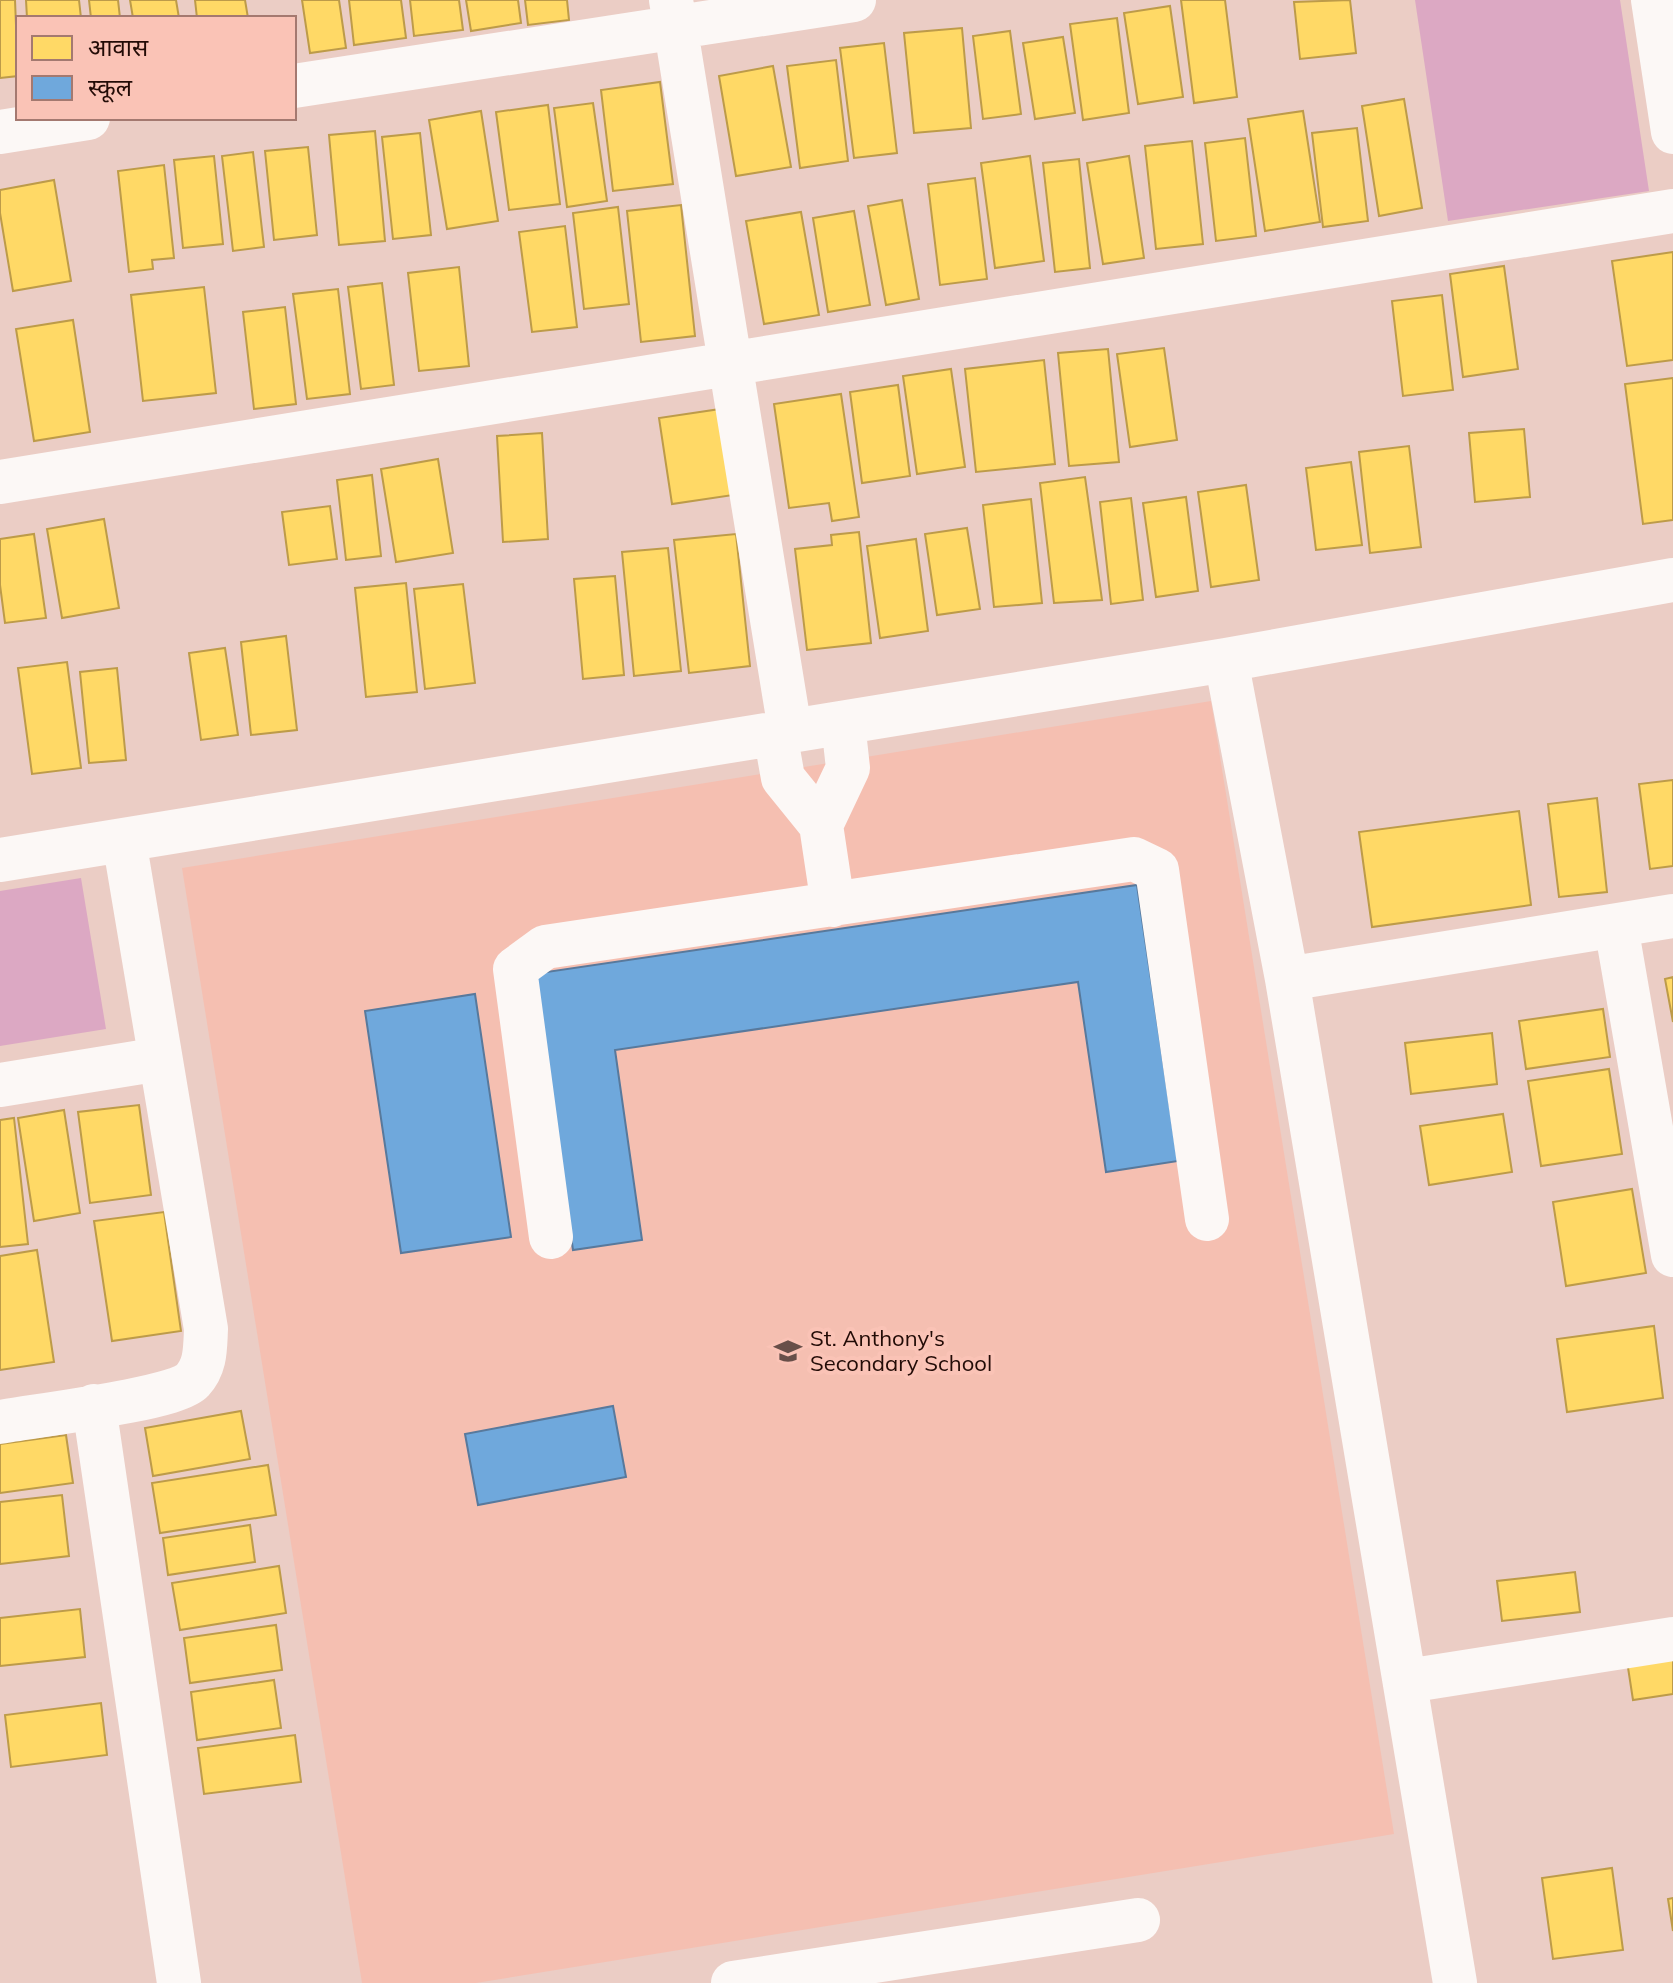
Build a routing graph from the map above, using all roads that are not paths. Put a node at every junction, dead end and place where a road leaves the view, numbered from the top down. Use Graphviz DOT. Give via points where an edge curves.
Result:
graph roads {
  1 [pos="854,0"];
  2 [pos="1653,0"];
  3 [pos="674,14"];
  4 [pos="296,86"];
  5 [pos="75,120"];
  6 [pos="0,132"];
  7 [pos="1673,132"];
  8 [pos="1673,211"];
  9 [pos="730,364"];
  10 [pos="0,482"];
  11 [pos="1673,580"];
  12 [pos="1226,660"];
  13 [pos="843,723"];
  14 [pos="782,732"];
  15 [pos="821,825"];
  16 [pos="124,840"];
  17 [pos="0,860"];
  18 [pos="833,905"];
  19 [pos="1673,916"];
  20 [pos="1616,926"];
  21 [pos="1287,979"];
  22 [pos="160,1059"];
  23 [pos="0,1085"];
  24 [pos="1668,1198"];
  25 [pos="1207,1219"];
  26 [pos="551,1237"];
  27 [pos="1673,1255"];
  28 [pos="94,1406"];
  29 [pos="0,1422"];
  30 [pos="1673,1639"];
  31 [pos="1407,1681"];
  32 [pos="1138,1920"];
  33 [pos="179,1983"];
  34 [pos="733,1983"];
  35 [pos="1455,1983"];
  1 -- 3 [label="street"];
  2 -- 7 [label="street"];
  3 -- 4 [label="street"];
  3 -- 9 [label="street"];
  5 -- 6 [label="street"];
  8 -- 9 [label="street"];
  9 -- 10 [label="street"];
  9 -- 14 [label="street"];
  11 -- 12 [label="street"];
  12 -- 13 [label="street"];
  12 -- 21 [label="street"];
  13 -- 14 [label="street"];
  13 -- 15 [label="street" via="848,768"];
  14 -- 15 [label="street" via="783,778"];
  14 -- 16 [label="street"];
  15 -- 18 [label="street"];
  16 -- 17 [label="street"];
  16 -- 22 [label="street"];
  18 -- 25 [label="street" via="1134,859 1157,870"];
  18 -- 26 [label="street" via="545,947 515,969"];
  19 -- 20 [label="street"];
  20 -- 21 [label="street"];
  20 -- 24 [label="street"];
  21 -- 31 [label="street"];
  22 -- 23 [label="street"];
  22 -- 28 [label="street" via="206,1329 204,1363 190,1384"];
  24 -- 27 [label="street"];
  28 -- 29 [label="street"];
  28 -- 33 [label="street"];
  30 -- 31 [label="street"];
  31 -- 35 [label="street"];
  32 -- 34 [label="street"];
}
